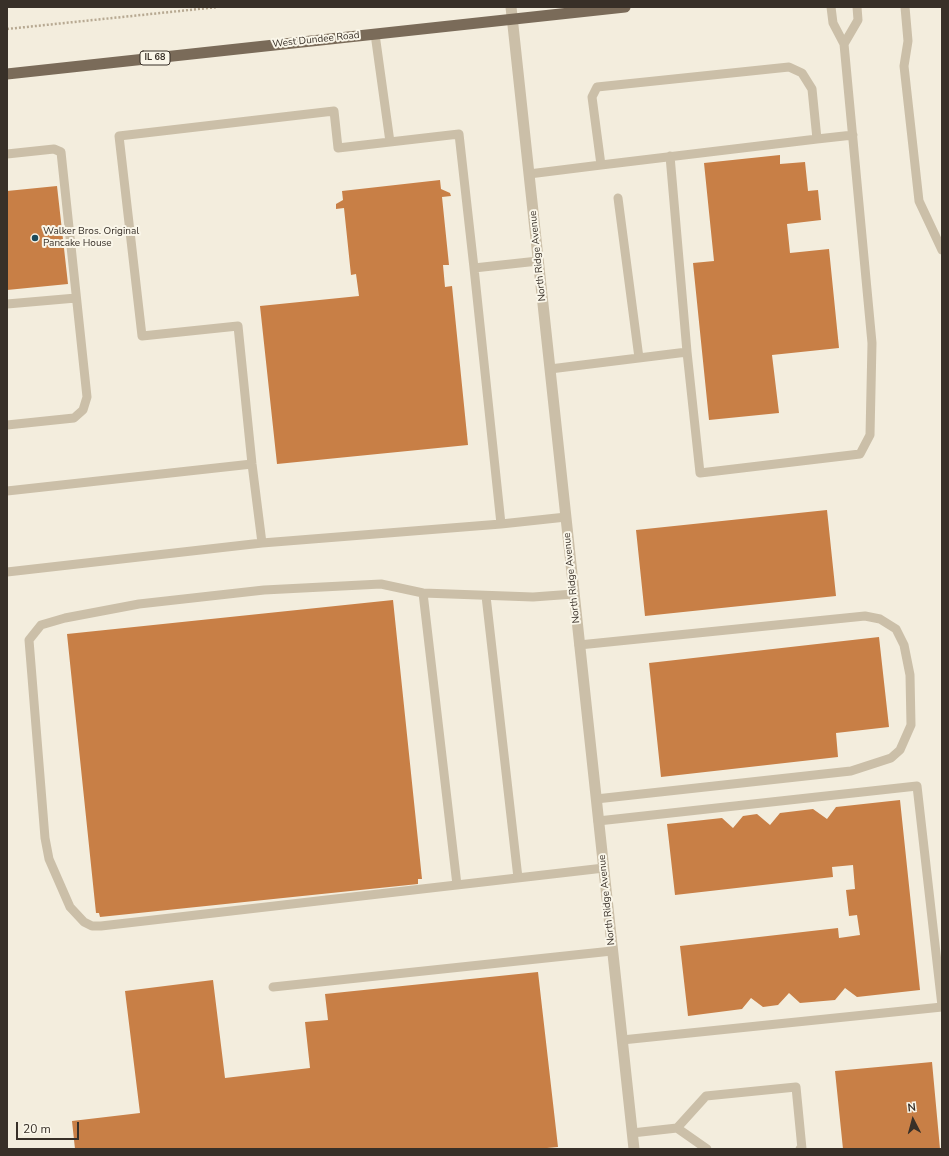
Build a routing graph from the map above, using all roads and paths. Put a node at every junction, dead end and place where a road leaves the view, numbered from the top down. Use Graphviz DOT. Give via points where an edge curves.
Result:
graph roads {
  1 [pos="218,7"];
  2 [pos="511,7"];
  3 [pos="625,7"];
  4 [pos="831,7"];
  5 [pos="857,7"];
  6 [pos="905,7"];
  7 [pos="512,19"];
  8 [pos="7,29"];
  9 [pos="375,34"];
  10 [pos="844,44"];
  11 [pos="7,74"];
  12 [pos="853,135"];
  13 [pos="817,139"];
  14 [pos="390,142"];
  15 [pos="7,154"];
  16 [pos="670,156"];
  17 [pos="601,165"];
  18 [pos="529,174"];
  19 [pos="618,198"];
  20 [pos="942,250"];
  21 [pos="538,261"];
  22 [pos="474,268"];
  23 [pos="76,298"];
  24 [pos="7,304"];
  25 [pos="687,352"];
  26 [pos="639,358"];
  27 [pos="550,369"];
  28 [pos="7,425"];
  29 [pos="252,464"];
  30 [pos="7,492"];
  31 [pos="566,517"];
  32 [pos="501,524"];
  33 [pos="262,543"];
  34 [pos="7,572"];
  35 [pos="423,593"];
  36 [pos="574,594"];
  37 [pos="486,596"];
  38 [pos="580,645"];
  39 [pos="596,799"];
  40 [pos="598,821"];
  41 [pos="604,868"];
  42 [pos="518,878"];
  43 [pos="457,885"];
  44 [pos="612,951"];
  45 [pos="273,987"];
  46 [pos="942,1006"];
  47 [pos="622,1040"];
  48 [pos="677,1128"];
  49 [pos="632,1133"];
  50 [pos="634,1149"];
  51 [pos="707,1149"];
  52 [pos="800,1149"];
  1 -- 8 [label="path"];
  2 -- 7 [label="street, North Ridge Avenue"];
  3 -- 7 [label="main road, West Dundee Road / IL 68"];
  4 -- 10 [label="lane" via="833,24"];
  5 -- 10 [label="lane" via="858,20"];
  6 -- 20 [label="lane" via="908,41 904,66 919,200"];
  7 -- 9 [label="main road, West Dundee Road / IL 68"];
  7 -- 18 [label="street, North Ridge Avenue"];
  9 -- 11 [label="main road, West Dundee Road / IL 68"];
  9 -- 14 [label="lane"];
  10 -- 12 [label="lane"];
  12 -- 13 [label="lane"];
  12 -- 25 [label="lane" via="872,343 870,435 860,454 700,473"];
  13 -- 16 [label="lane"];
  13 -- 17 [label="lane" via="812,89 802,73 789,67 597,87 592,97"];
  14 -- 22 [label="lane" via="459,134"];
  14 -- 29 [label="lane" via="338,148 334,111 120,136 142,336 238,326"];
  15 -- 23 [label="lane" via="54,148 61,152"];
  16 -- 17 [label="lane"];
  16 -- 25 [label="lane"];
  17 -- 18 [label="lane"];
  18 -- 21 [label="street, North Ridge Avenue"];
  19 -- 26 [label="lane"];
  21 -- 22 [label="lane"];
  21 -- 27 [label="street, North Ridge Avenue"];
  22 -- 32 [label="lane"];
  23 -- 24 [label="lane"];
  23 -- 28 [label="lane" via="87,397 83,410 74,418"];
  25 -- 26 [label="lane"];
  26 -- 27 [label="lane"];
  27 -- 31 [label="street, North Ridge Avenue"];
  29 -- 30 [label="lane"];
  29 -- 33 [label="lane"];
  31 -- 32 [label="lane"];
  31 -- 36 [label="street, North Ridge Avenue"];
  32 -- 33 [label="lane"];
  33 -- 34 [label="lane"];
  35 -- 37 [label="lane"];
  35 -- 43 [label="lane"];
  35 -- 43 [label="lane" via="381,584 264,590 139,604 41,625 30,640 45,838 49,859 70,907 84,922 92,926"];
  36 -- 37 [label="lane" via="533,597"];
  36 -- 38 [label="street, North Ridge Avenue"];
  37 -- 42 [label="lane"];
  38 -- 39 [label="street, North Ridge Avenue"];
  38 -- 39 [label="lane" via="865,616 880,619 896,629 904,645 910,674 911,725 900,750 891,758 851,771"];
  39 -- 40 [label="street, North Ridge Avenue"];
  40 -- 41 [label="street, North Ridge Avenue"];
  40 -- 46 [label="lane" via="917,786"];
  41 -- 42 [label="lane"];
  41 -- 44 [label="street, North Ridge Avenue"];
  42 -- 43 [label="lane"];
  44 -- 45 [label="lane"];
  44 -- 47 [label="street, North Ridge Avenue"];
  46 -- 47 [label="lane"];
  47 -- 49 [label="street, North Ridge Avenue"];
  48 -- 49 [label="lane"];
  48 -- 51 [label="lane"];
  48 -- 52 [label="lane" via="706,1096 796,1087"];
  49 -- 50 [label="street, North Ridge Avenue"];
}
